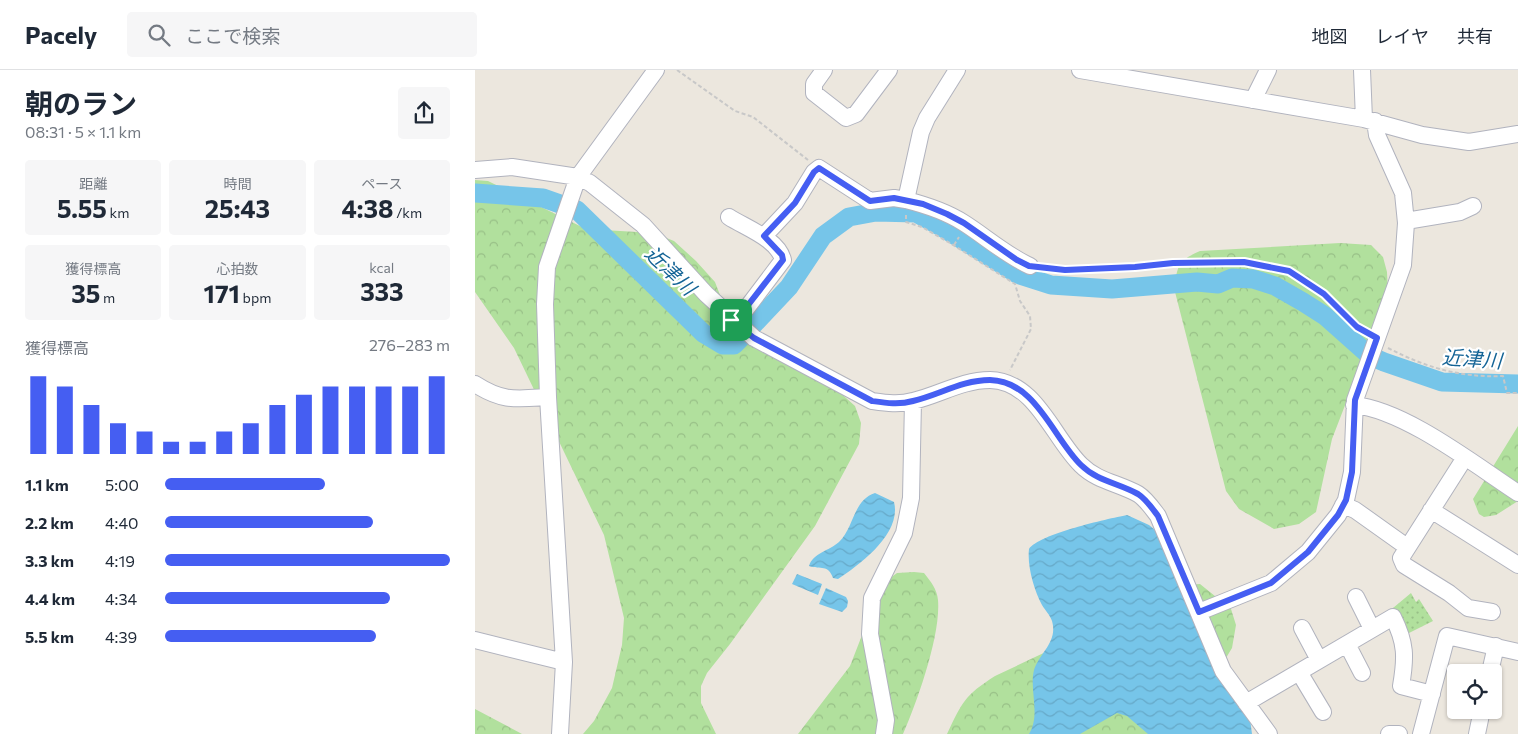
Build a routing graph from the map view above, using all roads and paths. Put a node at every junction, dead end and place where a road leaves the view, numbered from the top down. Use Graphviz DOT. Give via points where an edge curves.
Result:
graph roads {
  1 [pos="656,70"];
  2 [pos="677,70"];
  3 [pos="823,70"];
  4 [pos="889,70"];
  5 [pos="957,70"];
  6 [pos="1080,70"];
  7 [pos="1268,70"];
  8 [pos="1362,70"];
  9 [pos="1253,100"];
  10 [pos="1370,120"];
  11 [pos="1518,134"];
  12 [pos="819,168"];
  13 [pos="475,170"];
  14 [pos="576,181"];
  15 [pos="907,200"];
  16 [pos="1473,206"];
  17 [pos="729,217"];
  18 [pos="1406,221"];
  19 [pos="906,222"];
  20 [pos="764,236"];
  21 [pos="1029,266"];
  22 [pos="731,320"];
  23 [pos="1377,338"];
  24 [pos="1003,383"];
  25 [pos="475,384"];
  26 [pos="1518,393"];
  27 [pos="548,397"];
  28 [pos="913,401"];
  29 [pos="1355,405"];
  30 [pos="1464,459"];
  31 [pos="1518,493"];
  32 [pos="1343,505"];
  33 [pos="1431,510"];
  34 [pos="1407,547"];
  35 [pos="1518,565"];
  36 [pos="1356,597"];
  37 [pos="1199,612"];
  38 [pos="1492,612"];
  39 [pos="1302,628"];
  40 [pos="1371,629"];
  41 [pos="475,640"];
  42 [pos="1347,644"];
  43 [pos="1496,646"];
  44 [pos="1518,652"];
  45 [pos="1319,660"];
  46 [pos="564,662"];
  47 [pos="1492,664"];
  48 [pos="1299,672"];
  49 [pos="1362,673"];
  50 [pos="1432,694"];
  51 [pos="1246,703"];
  52 [pos="1323,712"];
  53 [pos="1480,719"];
  54 [pos="560,734"];
  55 [pos="884,734"];
  56 [pos="1269,734"];
  57 [pos="1389,734"];
  58 [pos="1399,734"];
  59 [pos="1421,734"];
  60 [pos="1477,734"];
  1 -- 14 [label="street"];
  2 -- 12 [label="path" via="735,111 753,117"];
  3 -- 4 [label="street" via="814,84 814,93 846,118 856,114"];
  5 -- 15 [label="street" via="921,132"];
  6 -- 9 [label="street"];
  7 -- 9 [label="street"];
  8 -- 10 [label="street"];
  9 -- 10 [label="street"];
  10 -- 11 [label="street" via="1422,135 1469,142"];
  10 -- 18 [label="street" via="1403,193"];
  12 -- 15 [label="street" via="870,201"];
  12 -- 20 [label="street" via="795,203"];
  13 -- 14 [label="street" via="512,167"];
  14 -- 22 [label="street" via="643,225"];
  14 -- 27 [label="street" via="547,267"];
  15 -- 21 [label="street" via="964,223"];
  16 -- 18 [label="street" via="1460,212"];
  17 -- 20 [label="street"];
  18 -- 23 [label="street" via="1403,264"];
  19 -- 24 [label="path" via="954,245 1015,284 1020,301 1030,316 1031,329"];
  20 -- 22 [label="street" via="783,260 745,309"];
  21 -- 23 [label="path" via="1065,270 1173,263 1272,265 1289,271 1324,294 1357,327"];
  22 -- 28 [label="street" via="754,338 872,401 892,404"];
  23 -- 26 [label="path" via="1388,348 1415,362 1449,373 1503,376 1507,393"];
  23 -- 29 [label="street"];
  24 -- 28 [label="street" via="991,380 972,382"];
  24 -- 37 [label="street" via="1036,405 1070,454 1093,476 1138,494 1149,504 1158,516"];
  25 -- 27 [label="street" via="508,399"];
  27 -- 46 [label="street"];
  28 -- 55 [label="street" via="911,498 904,533 872,598 870,634 886,720"];
  29 -- 30 [label="street" via="1378,410 1410,424"];
  29 -- 32 [label="street" via="1352,472"];
  30 -- 31 [label="street"];
  30 -- 33 [label="street"];
  32 -- 34 [label="street"];
  32 -- 37 [label="street" via="1308,552 1271,583"];
  33 -- 34 [label="street"];
  33 -- 35 [label="street"];
  34 -- 38 [label="street" via="1401,558 1404,565 1468,608"];
  36 -- 40 [label="street"];
  37 -- 51 [label="street" via="1223,670"];
  39 -- 45 [label="street"];
  40 -- 42 [label="street"];
  40 -- 50 [label="street" via="1393,617 1402,634 1406,655 1401,686"];
  41 -- 46 [label="street"];
  42 -- 45 [label="street"];
  42 -- 49 [label="street"];
  43 -- 44 [label="street"];
  43 -- 47 [label="street"];
  43 -- 50 [label="street" via="1447,636"];
  45 -- 48 [label="street"];
  46 -- 54 [label="street"];
  48 -- 51 [label="street"];
  48 -- 52 [label="street"];
  50 -- 59 [label="street"];
  51 -- 56 [label="street"];
  53 -- 60 [label="street"];
  57 -- 58 [label="street"];
}
